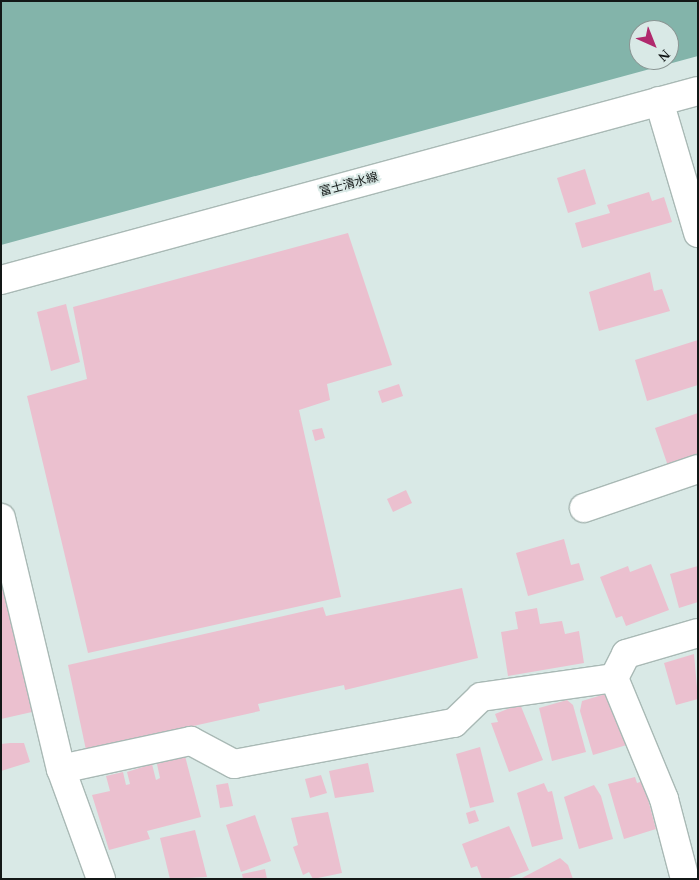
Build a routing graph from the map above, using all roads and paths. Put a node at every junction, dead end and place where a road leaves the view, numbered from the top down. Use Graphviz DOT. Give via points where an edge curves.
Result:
graph roads {
  1 [pos="698,91"];
  2 [pos="659,101"];
  3 [pos="698,234"];
  4 [pos="1,280"];
  5 [pos="698,469"];
  6 [pos="584,508"];
  7 [pos="1,518"];
  8 [pos="698,633"];
  9 [pos="614,678"];
  10 [pos="61,769"];
  11 [pos="101,879"];
  12 [pos="686,879"];
  1 -- 2 [label="street, 富士清水線"];
  2 -- 3 [label="street"];
  2 -- 4 [label="street, 富士清水線"];
  5 -- 6 [label="street"];
  7 -- 10 [label="street"];
  8 -- 9 [label="street" via="626,654"];
  9 -- 10 [label="street" via="481,697 454,723 234,764 191,741"];
  9 -- 12 [label="street" via="664,799"];
  10 -- 11 [label="street"];
}
